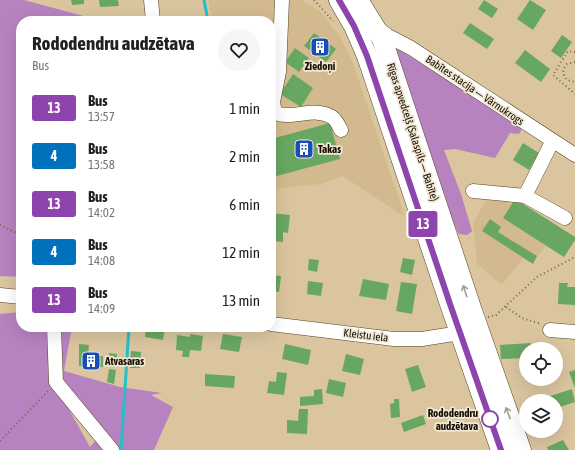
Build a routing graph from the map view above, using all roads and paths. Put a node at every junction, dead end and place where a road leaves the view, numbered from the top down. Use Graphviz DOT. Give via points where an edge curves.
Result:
graph roads {
  1 [pos="151,0"];
  2 [pos="282,0"];
  3 [pos="330,0"];
  4 [pos="339,0"];
  5 [pos="358,0"];
  6 [pos="153,16"];
  7 [pos="354,26"];
  8 [pos="375,27"];
  9 [pos="575,52"];
  10 [pos="575,62"];
  11 [pos="570,82"];
  12 [pos="575,82"];
  13 [pos="276,87"];
  14 [pos="567,87"];
  15 [pos="575,94"];
  16 [pos="276,113"];
  17 [pos="341,130"];
  18 [pos="552,142"];
  19 [pos="575,155"];
  20 [pos="473,191"];
  21 [pos="525,196"];
  22 [pos="565,218"];
  23 [pos="0,225"];
  24 [pos="16,233"];
  25 [pos="575,257"];
  26 [pos="0,295"];
  27 [pos="16,297"];
  28 [pos="506,307"];
  29 [pos="484,319"];
  30 [pos="276,325"];
  31 [pos="550,330"];
  32 [pos="54,332"];
  33 [pos="575,332"];
  34 [pos="460,334"];
  35 [pos="56,382"];
  36 [pos="0,441"];
  37 [pos="112,450"];
  38 [pos="501,450"];
  39 [pos="521,450"];
  1 -- 6 [label="street"];
  2 -- 13 [label="street"];
  3 -- 7 [label="highway"];
  4 -- 7 [label="highway, Rīgas apvedceļš (Salaspils — Babīte)"];
  5 -- 8 [label="highway, Rīgas apvedceļš (Salaspils — Babīte)"];
  7 -- 34 [label="highway, Rīgas apvedceļš (Salaspils — Babīte)" via="367,56"];
  8 -- 18 [label="street, Babītes stacija — Vārnukrogs" via="411,48"];
  39 -- 8 [label="highway, Rīgas apvedceļš (Salaspils — Babīte), one-way" via="382,39"];
  9 -- 14 [label="path" via="568,52 553,75"];
  10 -- 11 [label="path" via="567,64 563,70 564,77"];
  11 -- 12 [label="path"];
  11 -- 14 [label="path"];
  14 -- 15 [label="path"];
  16 -- 17 [label="street" via="283,116 316,112 332,117"];
  18 -- 19 [label="street, Babītes stacija — Vārnukrogs"];
  18 -- 21 [label="street"];
  20 -- 21 [label="street"];
  21 -- 22 [label="street"];
  23 -- 24 [label="path"];
  25 -- 28 [label="path" via="537,277"];
  26 -- 27 [label="street"];
  28 -- 29 [label="path" via="496,315"];
  28 -- 31 [label="path" via="522,318"];
  30 -- 34 [label="street, Kleistu iela" via="394,339 422,339"];
  31 -- 33 [label="street"];
  32 -- 35 [label="street"];
  34 -- 38 [label="highway, Rīgas apvedceļš (Salaspils — Babīte)"];
  35 -- 36 [label="path"];
  35 -- 37 [label="street"];
}
